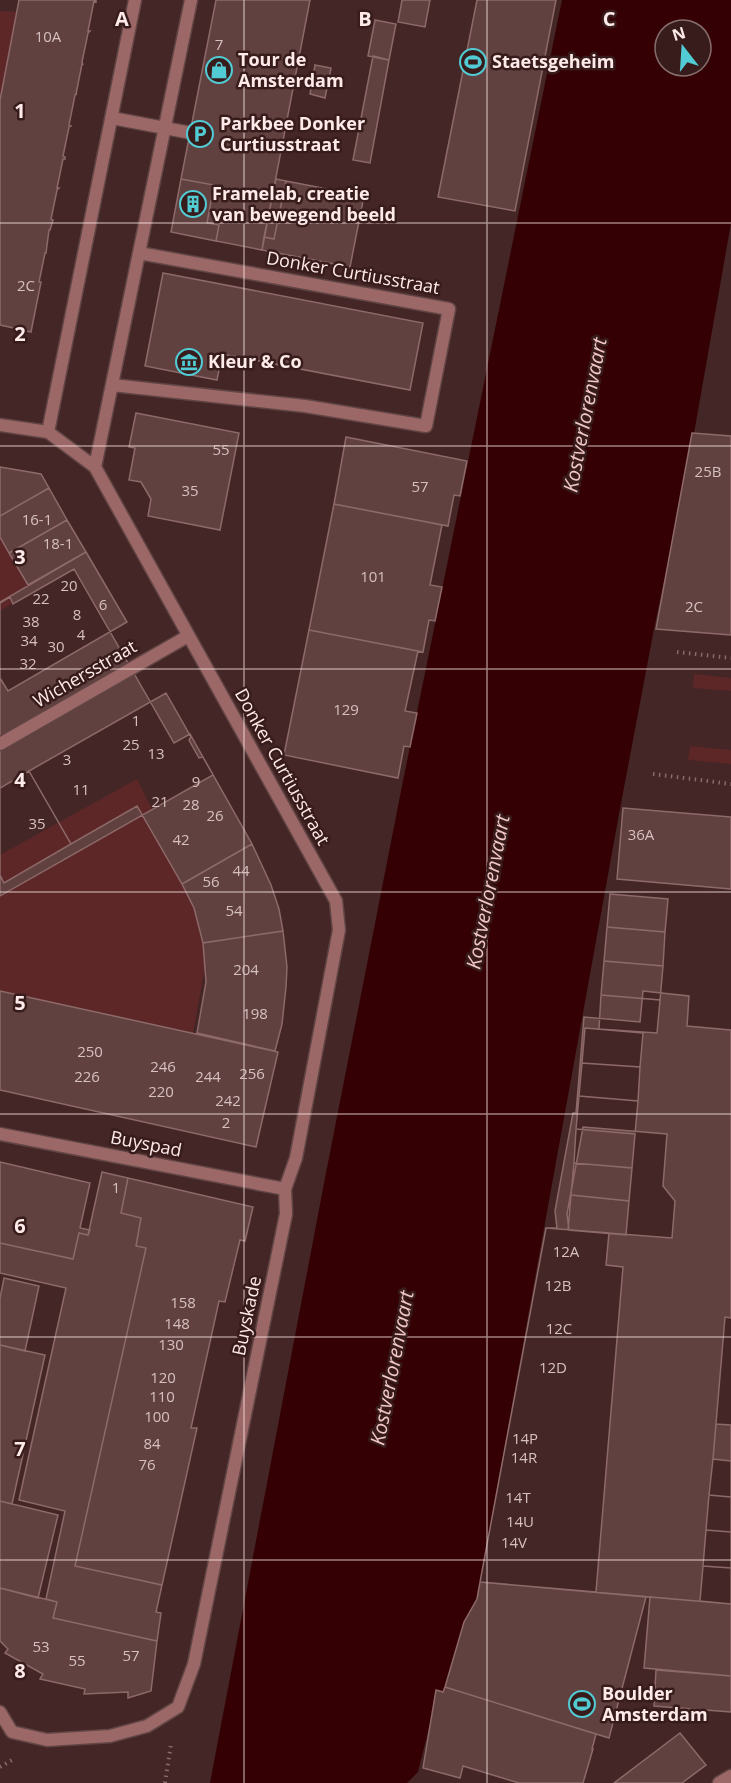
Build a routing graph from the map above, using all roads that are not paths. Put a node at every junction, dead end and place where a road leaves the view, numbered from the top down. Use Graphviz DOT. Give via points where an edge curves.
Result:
graph roads {
  1 [pos="135,0"];
  2 [pos="191,0"];
  3 [pos="112,118"];
  4 [pos="165,128"];
  5 [pos="191,134"];
  6 [pos="139,253"];
  7 [pos="112,385"];
  8 [pos="0,426"];
  9 [pos="48,432"];
  10 [pos="94,467"];
  11 [pos="188,636"];
  12 [pos="0,744"];
  13 [pos="339,930"];
  14 [pos="0,1134"];
  15 [pos="285,1189"];
  16 [pos="0,1712"];
  17 [pos="731,1776"];
  18 [pos="719,1783"];
  1 -- 3 [label="street"];
  2 -- 4 [label="street"];
  3 -- 4 [label="street"];
  3 -- 9 [label="street"];
  4 -- 5 [label="street"];
  4 -- 6 [label="street"];
  6 -- 7 [label="street"];
  6 -- 7 [label="street, Donker Curtiusstraat" via="449,309 426,426 305,406"];
  7 -- 10 [label="street"];
  8 -- 9 [label="street"];
  9 -- 10 [label="street, Donker Curtiusstraat"];
  10 -- 11 [label="street, Donker Curtiusstraat"];
  11 -- 12 [label="street, Wichersstraat"];
  11 -- 13 [label="street, Donker Curtiusstraat" via="336,901"];
  13 -- 15 [label="street, Buyskade" via="296,1158"];
  14 -- 15 [label="street, Buyspad"];
  15 -- 16 [label="street, Buyskade" via="286,1214 194,1664 177,1707 138,1729 110,1736 47,1740 12,1732"];
  17 -- 18 [label="street"];
}
